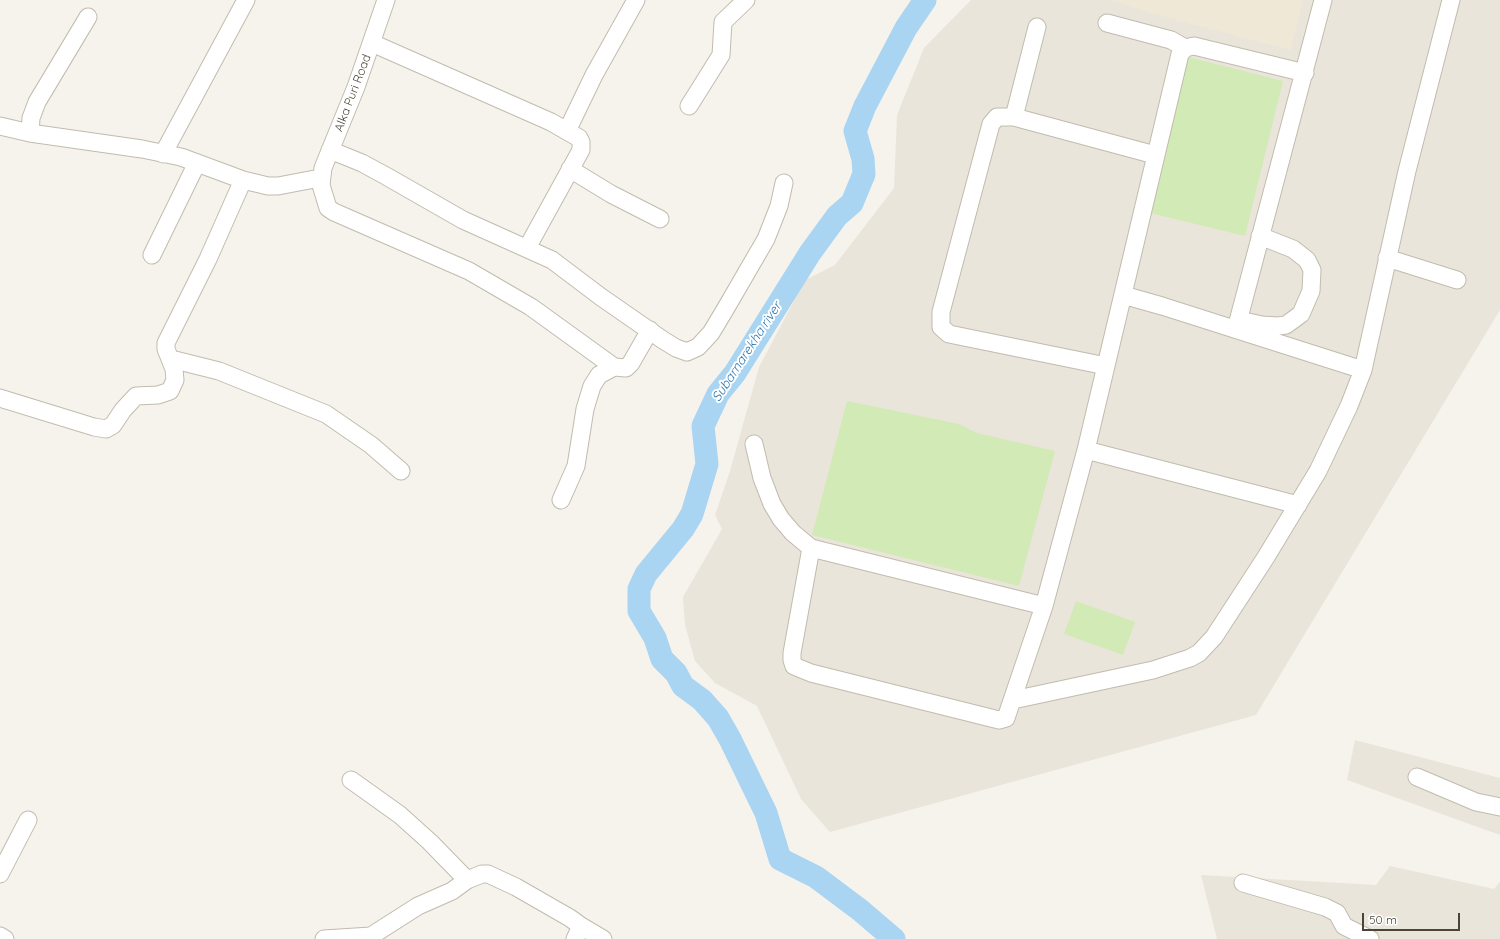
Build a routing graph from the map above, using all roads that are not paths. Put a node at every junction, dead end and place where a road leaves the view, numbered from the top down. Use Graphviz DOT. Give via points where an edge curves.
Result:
graph roads {
  1 [pos="246,0"];
  2 [pos="386,0"];
  3 [pos="636,0"];
  4 [pos="746,0"];
  5 [pos="1323,0"];
  6 [pos="1452,0"];
  7 [pos="88,17"];
  8 [pos="1108,23"];
  9 [pos="1037,27"];
  10 [pos="372,43"];
  11 [pos="1185,48"];
  12 [pos="1305,73"];
  13 [pos="689,106"];
  14 [pos="1014,118"];
  15 [pos="0,126"];
  16 [pos="567,131"];
  17 [pos="30,133"];
  18 [pos="330,150"];
  19 [pos="163,154"];
  20 [pos="1155,155"];
  21 [pos="197,163"];
  22 [pos="570,169"];
  23 [pos="243,180"];
  24 [pos="321,181"];
  25 [pos="784,183"];
  26 [pos="660,219"];
  27 [pos="1260,236"];
  28 [pos="527,248"];
  29 [pos="152,255"];
  30 [pos="1387,258"];
  31 [pos="1457,280"];
  32 [pos="1123,295"];
  33 [pos="1237,324"];
  34 [pos="650,330"];
  35 [pos="172,359"];
  36 [pos="1106,366"];
  37 [pos="614,367"];
  38 [pos="1363,370"];
  39 [pos="0,398"];
  40 [pos="754,444"];
  41 [pos="1086,450"];
  42 [pos="401,471"];
  43 [pos="561,500"];
  44 [pos="1298,505"];
  45 [pos="811,548"];
  46 [pos="1044,606"];
  47 [pos="1013,700"];
  48 [pos="1417,777"];
  49 [pos="351,780"];
  50 [pos="1500,807"];
  51 [pos="28,820"];
  52 [pos="0,874"];
  53 [pos="467,880"];
  54 [pos="1242,883"];
  55 [pos="578,932"];
  56 [pos="0,936"];
  57 [pos="5,939"];
  58 [pos="324,939"];
  59 [pos="603,939"];
  60 [pos="1370,939"];
  1 -- 19 [label="street"];
  2 -- 10 [label="street, Alka Puri Road"];
  3 -- 16 [label="street" via="594,75"];
  4 -- 13 [label="street" via="723,22 721,55"];
  5 -- 12 [label="street"];
  6 -- 30 [label="street"];
  7 -- 17 [label="street" via="37,102 31,118"];
  8 -- 11 [label="street" via="1171,40"];
  9 -- 14 [label="street"];
  10 -- 16 [label="street"];
  10 -- 18 [label="street, Alka Puri Road"];
  11 -- 12 [label="street" via="1194,46"];
  11 -- 20 [label="street" via="1180,54"];
  12 -- 27 [label="street"];
  14 -- 20 [label="street"];
  14 -- 36 [label="street" via="997,117 991,124 941,312 941,327 949,334 966,339"];
  15 -- 17 [label="street"];
  16 -- 22 [label="street" via="582,142 581,150"];
  17 -- 19 [label="street"];
  18 -- 24 [label="street, Alka Puri Road"];
  18 -- 28 [label="street" via="362,163 463,220"];
  19 -- 21 [label="street"];
  20 -- 32 [label="street"];
  21 -- 23 [label="street"];
  21 -- 29 [label="street"];
  22 -- 26 [label="street"];
  22 -- 28 [label="street"];
  23 -- 24 [label="street" via="278,186"];
  23 -- 35 [label="street" via="208,259 166,343 166,349"];
  24 -- 37 [label="street" via="330,210 469,271 531,307"];
  25 -- 34 [label="street" via="779,206 766,240 711,333 698,347 682,351"];
  27 -- 33 [label="street"];
  27 -- 33 [label="street" via="1293,249 1307,260 1312,270 1312,291 1301,314 1286,325"];
  28 -- 34 [label="street" via="552,260"];
  30 -- 31 [label="street"];
  30 -- 38 [label="street"];
  32 -- 33 [label="street"];
  32 -- 36 [label="street"];
  33 -- 38 [label="street"];
  34 -- 37 [label="street" via="631,364 626,368"];
  35 -- 39 [label="street" via="175,380 172,389 164,394 136,396 113,425 106,429"];
  35 -- 42 [label="street" via="219,372 326,414 371,445"];
  36 -- 41 [label="street"];
  37 -- 43 [label="street" via="599,374 592,386 585,408 576,466"];
  38 -- 44 [label="street" via="1340,426"];
  40 -- 45 [label="street" via="762,478 772,504 793,533"];
  41 -- 44 [label="street"];
  41 -- 46 [label="street"];
  44 -- 47 [label="street" via="1232,612 1199,653 1180,663 1153,670"];
  45 -- 46 [label="street"];
  45 -- 47 [label="street" via="792,654 796,668 999,720 1006,718"];
  46 -- 47 [label="street"];
  48 -- 50 [label="street" via="1476,802"];
  49 -- 53 [label="street" via="400,815"];
  51 -- 52 [label="street"];
  53 -- 55 [label="street" via="488,874 527,893"];
  53 -- 58 [label="street" via="452,891 418,906 371,936"];
  54 -- 60 [label="street" via="1325,907 1337,913 1344,926"];
  55 -- 59 [label="street"];
  56 -- 57 [label="street"];
}
